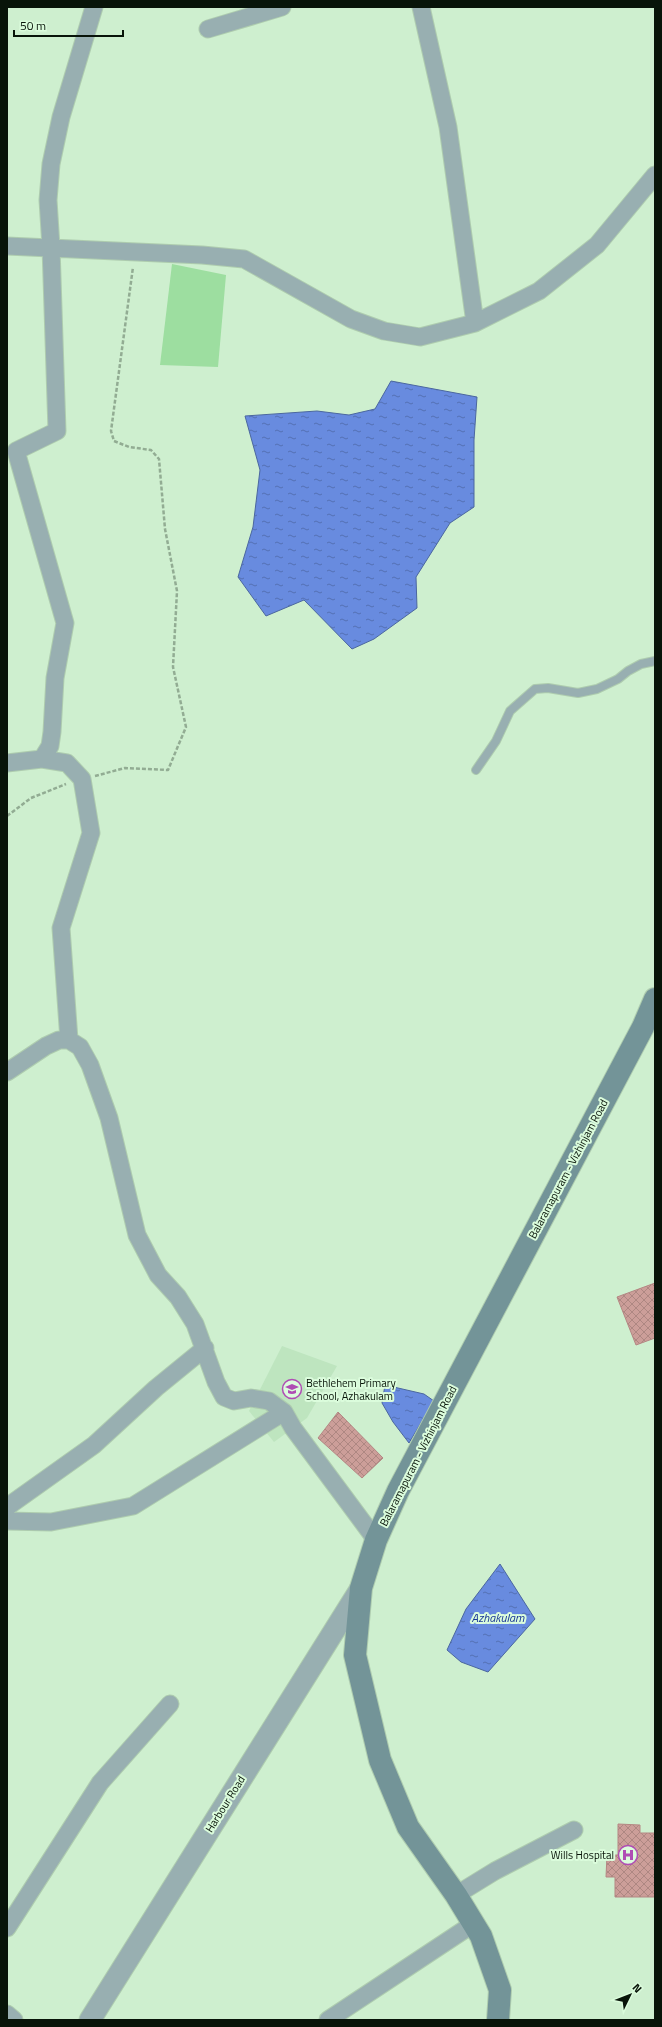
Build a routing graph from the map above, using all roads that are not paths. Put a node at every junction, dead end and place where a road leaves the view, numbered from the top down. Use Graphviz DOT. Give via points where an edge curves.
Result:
graph roads {
  1 [pos="94,7"];
  2 [pos="282,7"];
  3 [pos="421,7"];
  4 [pos="208,30"];
  5 [pos="655,175"];
  6 [pos="7,246"];
  7 [pos="51,247"];
  8 [pos="475,323"];
  9 [pos="655,661"];
  10 [pos="42,759"];
  11 [pos="7,763"];
  12 [pos="476,770"];
  13 [pos="655,999"];
  14 [pos="68,1040"];
  15 [pos="7,1072"];
  16 [pos="206,1348"];
  17 [pos="284,1412"];
  18 [pos="7,1507"];
  19 [pos="7,1521"];
  20 [pos="376,1540"];
  21 [pos="361,1588"];
  22 [pos="170,1704"];
  23 [pos="574,1830"];
  24 [pos="456,1895"];
  25 [pos="473,1924"];
  26 [pos="7,1928"];
  27 [pos="7,2014"];
  28 [pos="14,2020"];
  29 [pos="90,2020"];
  30 [pos="328,2020"];
  31 [pos="498,2020"];
  1 -- 7 [label="street" via="61,117 51,164 48,200"];
  2 -- 4 [label="street"];
  3 -- 8 [label="street" via="448,127"];
  5 -- 8 [label="street" via="597,245 539,291"];
  6 -- 7 [label="street"];
  7 -- 8 [label="street" via="244,259 351,319 384,331 420,337"];
  7 -- 10 [label="street" via="57,431 16,452 65,623 55,678 50,746"];
  9 -- 12 [label="lane" via="628,670 618,679 597,689 578,693 535,688 510,711 496,741"];
  10 -- 11 [label="street"];
  10 -- 14 [label="street" via="67,763 82,779 91,833 61,928"];
  13 -- 20 [label="main road, Balaramapuram - Vizhinjam Road" via="643,1027 398,1491"];
  14 -- 15 [label="street" via="59,1040 46,1046"];
  14 -- 16 [label="street" via="80,1047 90,1065 109,1118 137,1235 158,1274 178,1297 195,1324"];
  16 -- 17 [label="street" via="216,1382 224,1396 234,1401 251,1398 269,1401"];
  16 -- 18 [label="street" via="156,1388 94,1445"];
  17 -- 19 [label="street" via="133,1506 51,1522"];
  17 -- 20 [label="street" via="293,1428"];
  20 -- 21 [label="main road, Balaramapuram - Vizhinjam Road"];
  21 -- 24 [label="main road, Balaramapuram - Vizhinjam Road" via="355,1656 380,1760 408,1827"];
  21 -- 29 [label="street, Harbour Road"];
  22 -- 26 [label="street" via="100,1782"];
  23 -- 24 [label="street" via="495,1871"];
  24 -- 25 [label="main road, Balaramapuram - Vizhinjam Road"];
  25 -- 30 [label="street"];
  25 -- 31 [label="main road, Balaramapuram - Vizhinjam Road" via="481,1936 500,1990"];
  27 -- 28 [label="street"];
}
